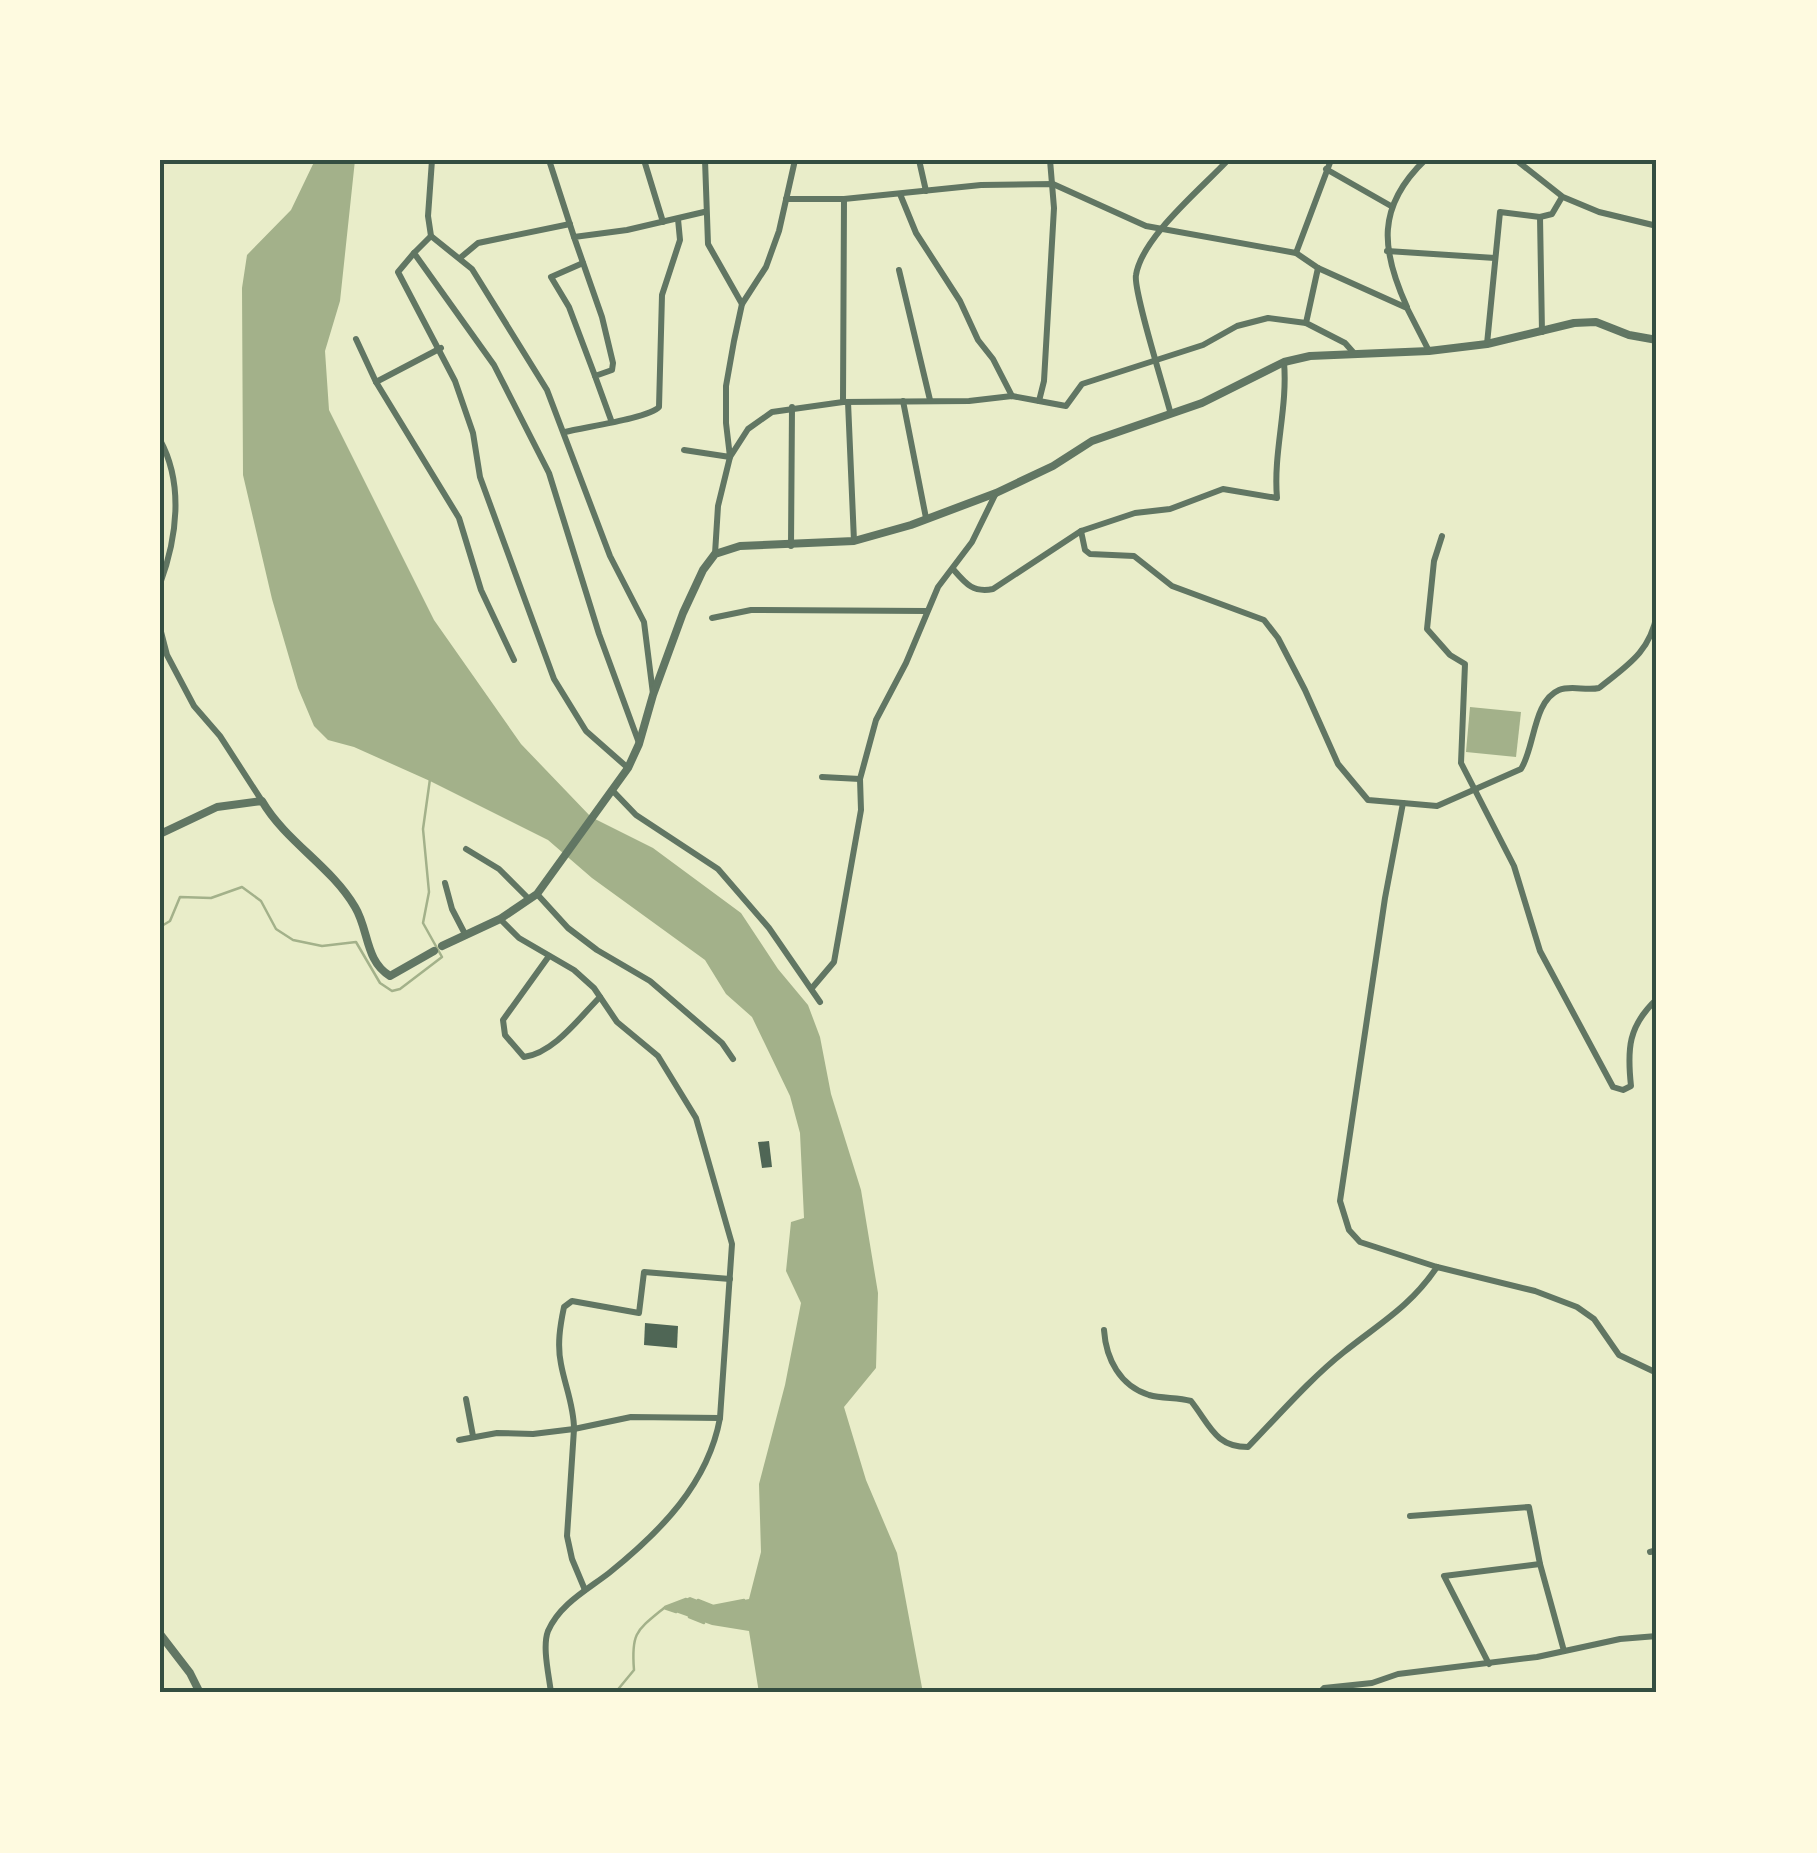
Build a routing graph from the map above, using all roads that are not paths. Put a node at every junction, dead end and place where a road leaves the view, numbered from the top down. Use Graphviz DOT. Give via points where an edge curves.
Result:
graph roads {
  1 [pos="432,160"];
  2 [pos="549,160"];
  3 [pos="644,160"];
  4 [pos="704,160"];
  5 [pos="794,160"];
  6 [pos="920,160"];
  7 [pos="1050,160"];
  8 [pos="1228,160"];
  9 [pos="1331,160"];
  10 [pos="1426,160"];
  11 [pos="1516,160"];
  12 [pos="1326,169"];
  13 [pos="1053,184"];
  14 [pos="926,191"];
  15 [pos="900,194"];
  16 [pos="1562,197"];
  17 [pos="786,199"];
  18 [pos="844,199"];
  19 [pos="1391,206"];
  20 [pos="704,212"];
  21 [pos="1540,217"];
  22 [pos="678,218"];
  23 [pos="664,222"];
  24 [pos="570,224"];
  25 [pos="1657,226"];
  26 [pos="1161,228"];
  27 [pos="431,236"];
  28 [pos="574,237"];
  29 [pos="1387,251"];
  30 [pos="414,253"];
  31 [pos="1296,253"];
  32 [pos="460,258"];
  33 [pos="1495,258"];
  34 [pos="584,263"];
  35 [pos="1318,268"];
  36 [pos="899,270"];
  37 [pos="742,304"];
  38 [pos="1408,308"];
  39 [pos="1306,323"];
  40 [pos="1542,333"];
  41 [pos="356,339"];
  42 [pos="1657,340"];
  43 [pos="1487,344"];
  44 [pos="440,348"];
  45 [pos="1429,351"];
  46 [pos="1353,352"];
  47 [pos="1157,359"];
  48 [pos="1284,362"];
  49 [pos="596,376"];
  50 [pos="376,382"];
  51 [pos="1012,396"];
  52 [pos="930,400"];
  53 [pos="1039,400"];
  54 [pos="904,401"];
  55 [pos="845,402"];
  56 [pos="792,407"];
  57 [pos="1170,411"];
  58 [pos="612,420"];
  59 [pos="564,432"];
  60 [pos="160,440"];
  61 [pos="684,450"];
  62 [pos="730,457"];
  63 [pos="996,493"];
  64 [pos="926,518"];
  65 [pos="1082,532"];
  66 [pos="1442,536"];
  67 [pos="854,541"];
  68 [pos="791,546"];
  69 [pos="715,554"];
  70 [pos="953,569"];
  71 [pos="160,584"];
  72 [pos="927,611"];
  73 [pos="1657,614"];
  74 [pos="712,618"];
  75 [pos="160,628"];
  76 [pos="514,660"];
  77 [pos="653,695"];
  78 [pos="639,744"];
  79 [pos="628,768"];
  80 [pos="822,777"];
  81 [pos="860,779"];
  82 [pos="611,789"];
  83 [pos="1474,791"];
  84 [pos="262,801"];
  85 [pos="1403,803"];
  86 [pos="160,834"];
  87 [pos="466,849"];
  88 [pos="445,883"];
  89 [pos="533,896"];
  90 [pos="500,919"];
  91 [pos="464,934"];
  92 [pos="549,956"];
  93 [pos="812,988"];
  94 [pos="600,997"];
  95 [pos="1657,999"];
  96 [pos="820,1002"];
  97 [pos="733,1059"];
  98 [pos="1437,1267"];
  99 [pos="730,1279"];
  100 [pos="1104,1330"];
  101 [pos="1657,1373"];
  102 [pos="466,1398"];
  103 [pos="720,1418"];
  104 [pos="574,1429"];
  105 [pos="473,1436"];
  106 [pos="459,1440"];
  107 [pos="1410,1516"];
  108 [pos="1540,1564"];
  109 [pos="584,1590"];
  110 [pos="160,1634"];
  111 [pos="1657,1636"];
  112 [pos="1564,1651"];
  113 [pos="1489,1664"];
  114 [pos="200,1693"];
  115 [pos="550,1693"];
  116 [pos="1318,1693"];
  1 -- 27 [label="street"];
  2 -- 24 [label="street"];
  3 -- 23 [label="street"];
  4 -- 20 [label="street"];
  5 -- 17 [label="street"];
  6 -- 14 [label="street"];
  7 -- 13 [label="street"];
  8 -- 26 [label="street"];
  9 -- 12 [label="street"];
  10 -- 19 [label="street"];
  11 -- 16 [label="street"];
  12 -- 19 [label="street"];
  12 -- 31 [label="street"];
  13 -- 14 [label="street"];
  13 -- 26 [label="street"];
  13 -- 53 [label="street"];
  14 -- 15 [label="street"];
  15 -- 18 [label="street"];
  15 -- 51 [label="street"];
  16 -- 21 [label="street" via="1552,214"];
  16 -- 25 [label="street"];
  17 -- 18 [label="street"];
  17 -- 37 [label="street" via="766,267"];
  18 -- 55 [label="street"];
  19 -- 29 [label="street"];
  20 -- 22 [label="street"];
  20 -- 37 [label="street" via="708,244"];
  21 -- 33 [label="street" via="1500,212"];
  21 -- 40 [label="street"];
  22 -- 23 [label="street"];
  22 -- 58 [label="street" via="680,240 662,296 658,407 647,416"];
  23 -- 28 [label="street"];
  24 -- 28 [label="street"];
  24 -- 32 [label="street" via="478,243"];
  26 -- 31 [label="street"];
  26 -- 47 [label="street" via="1135,277"];
  27 -- 30 [label="street"];
  27 -- 32 [label="street"];
  28 -- 34 [label="street"];
  29 -- 33 [label="street"];
  29 -- 38 [label="street"];
  30 -- 44 [label="street" via="398,272"];
  30 -- 78 [label="street" via="494,365 542,460"];
  31 -- 35 [label="street"];
  32 -- 59 [label="street" via="528,356"];
  33 -- 43 [label="street"];
  34 -- 49 [label="street" via="614,363"];
  34 -- 49 [label="street" via="552,277"];
  35 -- 38 [label="street"];
  35 -- 39 [label="street"];
  36 -- 52 [label="street"];
  37 -- 62 [label="street" via="726,386"];
  38 -- 45 [label="street"];
  39 -- 46 [label="street"];
  39 -- 47 [label="street" via="1268,318"];
  40 -- 42 [label="street" via="1596,322"];
  40 -- 43 [label="street"];
  41 -- 50 [label="street"];
  43 -- 45 [label="street"];
  44 -- 50 [label="street"];
  44 -- 79 [label="street" via="554,679 586,731"];
  45 -- 46 [label="street"];
  46 -- 48 [label="street"];
  47 -- 53 [label="street" via="1082,384 1066,406"];
  47 -- 57 [label="street"];
  48 -- 57 [label="street" via="1228,392"];
  48 -- 65 [label="street" via="1277,498 1223,489"];
  49 -- 58 [label="street"];
  50 -- 76 [label="street" via="459,518 481,590"];
  51 -- 52 [label="street"];
  51 -- 53 [label="street"];
  52 -- 54 [label="street"];
  54 -- 55 [label="street"];
  54 -- 64 [label="street"];
  55 -- 56 [label="street"];
  55 -- 67 [label="street"];
  56 -- 62 [label="street" via="748,429"];
  56 -- 68 [label="street"];
  57 -- 63 [label="street" via="1092,441"];
  58 -- 59 [label="street"];
  59 -- 77 [label="street" via="610,556 644,622"];
  60 -- 71 [label="street" via="176,502"];
  61 -- 62 [label="street"];
  62 -- 69 [label="street"];
  63 -- 64 [label="street"];
  63 -- 70 [label="street"];
  64 -- 67 [label="street"];
  65 -- 70 [label="street" via="993,589 969,587"];
  65 -- 85 [label="street" via="1090,554 1134,556 1172,586 1264,620 1306,690 1338,764 1368,800"];
  66 -- 83 [label="street" via="1427,628 1465,664 1462,763"];
  67 -- 68 [label="street"];
  68 -- 69 [label="street" via="740,546"];
  69 -- 77 [label="street" via="683,614"];
  70 -- 72 [label="street"];
  72 -- 74 [label="street" via="750,610"];
  72 -- 81 [label="street" via="876,720"];
  73 -- 83 [label="street" via="1642,652 1599,688 1562,688 1550,696 1521,769"];
  75 -- 84 [label="street" via="194,706"];
  77 -- 78 [label="street"];
  78 -- 79 [label="street"];
  79 -- 82 [label="street"];
  80 -- 81 [label="street"];
  81 -- 93 [label="street" via="861,810 834,962"];
  82 -- 89 [label="street"];
  82 -- 93 [label="street" via="636,815 718,869"];
  83 -- 85 [label="street" via="1438,806"];
  83 -- 95 [label="street" via="1514,866 1540,951 1613,1087 1630,1086 1628,1050 1640,1015"];
  84 -- 86 [label="street" via="217,807"];
  84 -- 91 [label="street" via="357,909 382,972 398,974"];
  85 -- 98 [label="street" via="1340,1201 1360,1242"];
  87 -- 89 [label="street"];
  88 -- 91 [label="street"];
  89 -- 90 [label="street"];
  89 -- 97 [label="street" via="597,950 650,981"];
  90 -- 91 [label="street"];
  90 -- 92 [label="street"];
  92 -- 94 [label="street"];
  92 -- 94 [label="street" via="503,1020 505,1035 524,1057 536,1056"];
  93 -- 96 [label="street"];
  94 -- 99 [label="street" via="617,1022 658,1056 696,1118 728,1225"];
  98 -- 100 [label="street" via="1398,1314 1344,1351 1248,1447 1230,1447 1191,1401 1148,1394 1118,1374"];
  98 -- 101 [label="street" via="1576,1307 1594,1319 1619,1354"];
  99 -- 103 [label="street"];
  99 -- 104 [label="street" via="644,1272 638,1314 572,1301 564,1307 560,1362"];
  102 -- 105 [label="street"];
  103 -- 104 [label="street" via="631,1418"];
  103 -- 109 [label="street" via="716,1444 681,1504"];
  104 -- 105 [label="street"];
  104 -- 109 [label="street" via="567,1536"];
  105 -- 106 [label="street"];
  107 -- 108 [label="street" via="1529,1507"];
  108 -- 112 [label="street"];
  108 -- 113 [label="street" via="1444,1576"];
  109 -- 115 [label="street" via="558,1612 546,1636"];
  110 -- 114 [label="street"];
  111 -- 112 [label="street"];
  112 -- 113 [label="street"];
  113 -- 116 [label="street" via="1398,1674"];
}
